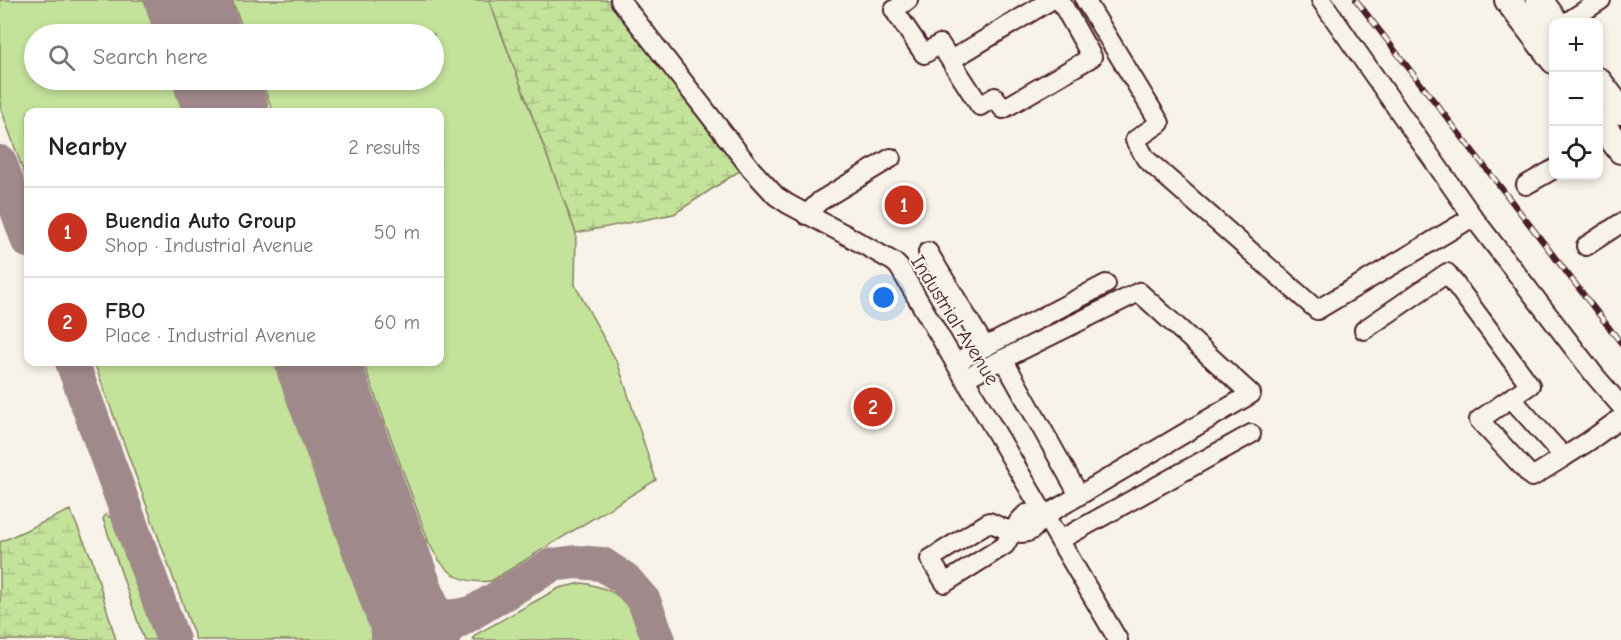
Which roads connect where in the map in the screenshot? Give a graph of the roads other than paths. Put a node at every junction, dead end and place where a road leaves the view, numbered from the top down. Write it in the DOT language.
graph roads {
  1 [pos="620,0"];
  2 [pos="908,0"];
  3 [pos="1051,0"];
  4 [pos="1060,0"];
  5 [pos="1085,0"];
  6 [pos="1321,0"];
  7 [pos="1508,0"];
  8 [pos="1539,0"];
  9 [pos="1601,0"];
  10 [pos="1552,18"];
  11 [pos="1573,18"];
  12 [pos="1549,53"];
  13 [pos="951,60"];
  14 [pos="1603,78"];
  15 [pos="1603,86"];
  16 [pos="1621,90"];
  17 [pos="1621,111"];
  18 [pos="891,158"];
  19 [pos="1549,171"];
  20 [pos="1526,185"];
  21 [pos="806,215"];
  22 [pos="1473,217"];
  23 [pos="1621,223"];
  24 [pos="1586,246"];
  25 [pos="928,252"];
  26 [pos="1106,284"];
  27 [pos="1364,330"];
  28 [pos="985,347"];
  29 [pos="1003,359"];
  30 [pos="960,370"];
  31 [pos="1511,398"];
  32 [pos="1621,406"];
  33 [pos="1621,418"];
  34 [pos="1251,434"];
  35 [pos="1564,458"];
  36 [pos="1079,495"];
  37 [pos="1044,513"];
  38 [pos="1014,532"];
  39 [pos="1060,540"];
  40 [pos="1118,640"];
  1 -- 21 [label="street, Industrial Avenue"];
  2 -- 13 [label="street"];
  3 -- 13 [label="street"];
  4 -- 13 [label="street"];
  5 -- 22 [label="street"];
  6 -- 22 [label="street"];
  7 -- 12 [label="highway"];
  8 -- 10 [label="highway"];
  9 -- 11 [label="street"];
  14 -- 16 [label="highway"];
  15 -- 17 [label="highway"];
  18 -- 21 [label="street"];
  19 -- 20 [label="street"];
  21 -- 30 [label="street, Industrial Avenue"];
  22 -- 32 [label="street"];
  23 -- 24 [label="street"];
  25 -- 28 [label="street"];
  26 -- 28 [label="street"];
  27 -- 31 [label="street"];
  28 -- 30 [label="street"];
  29 -- 30 [label="street"];
  29 -- 36 [label="street"];
  29 -- 36 [label="street"];
  30 -- 37 [label="street, Industrial Avenue"];
  31 -- 35 [label="street"];
  31 -- 35 [label="street"];
  33 -- 35 [label="street"];
  34 -- 39 [label="street"];
  36 -- 37 [label="street"];
  37 -- 38 [label="street"];
  37 -- 39 [label="street, Industrial Avenue"];
  39 -- 40 [label="street, Industrial Avenue"];
}
